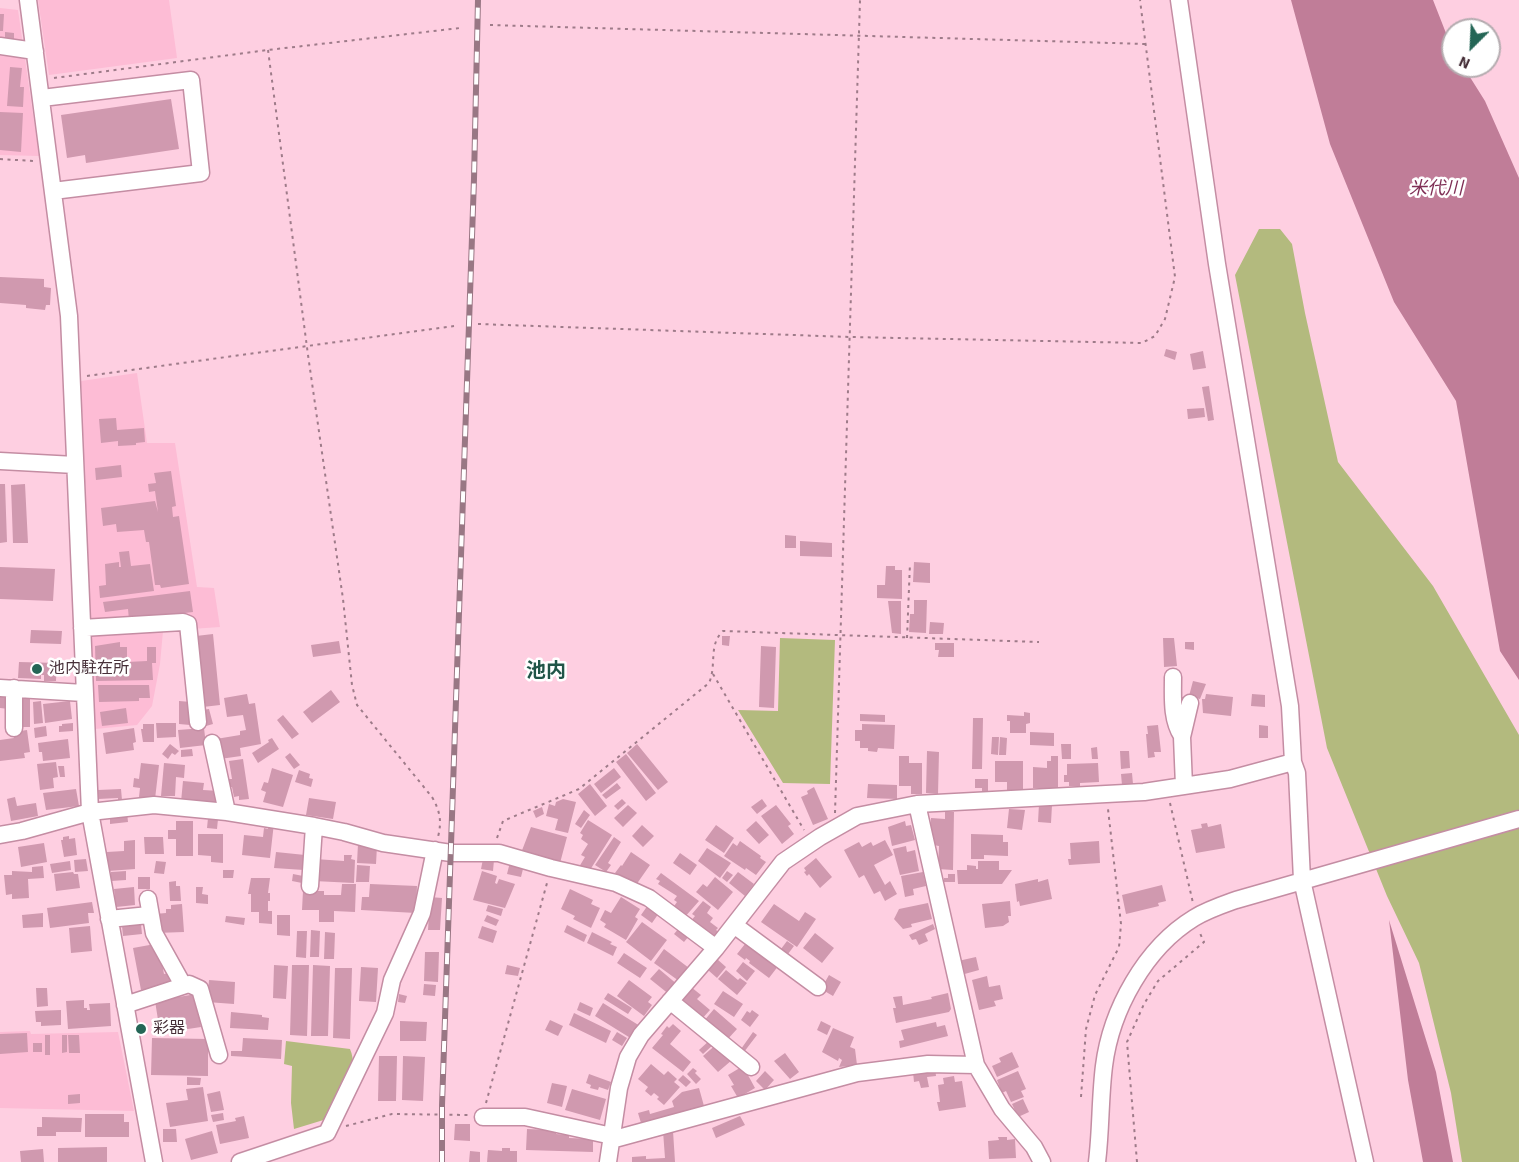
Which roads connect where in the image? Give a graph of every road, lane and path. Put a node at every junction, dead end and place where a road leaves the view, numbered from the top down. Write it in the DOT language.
graph roads {
  1 [pos="28,0"];
  2 [pos="860,0"];
  3 [pos="1140,0"];
  4 [pos="1179,0"];
  5 [pos="490,25"];
  6 [pos="460,28"];
  7 [pos="859,36"];
  8 [pos="1146,44"];
  9 [pos="0,46"];
  10 [pos="268,50"];
  11 [pos="35,51"];
  12 [pos="39,80"];
  13 [pos="42,98"];
  14 [pos="0,159"];
  15 [pos="49,161"];
  16 [pos="53,191"];
  17 [pos="478,324"];
  18 [pos="454,326"];
  19 [pos="850,337"];
  20 [pos="306,346"];
  21 [pos="73,379"];
  22 [pos="0,461"];
  23 [pos="75,465"];
  24 [pos="910,563"];
  25 [pos="82,628"];
  26 [pos="840,636"];
  27 [pos="907,638"];
  28 [pos="1039,642"];
  29 [pos="713,674"];
  30 [pos="1173,677"];
  31 [pos="7,688"];
  32 [pos="84,693"];
  33 [pos="1190,703"];
  34 [pos="198,722"];
  35 [pos="14,728"];
  36 [pos="1182,737"];
  37 [pos="212,743"];
  38 [pos="1293,762"];
  39 [pos="1184,786"];
  40 [pos="1166,788"];
  41 [pos="1106,794"];
  42 [pos="917,804"];
  43 [pos="90,812"];
  44 [pos="227,812"];
  45 [pos="1519,819"];
  46 [pos="314,826"];
  47 [pos="834,829"];
  48 [pos="0,835"];
  49 [pos="811,842"];
  50 [pos="435,850"];
  51 [pos="499,853"];
  52 [pos="551,868"];
  53 [pos="1302,880"];
  54 [pos="310,886"];
  55 [pos="1193,906"];
  56 [pos="109,919"];
  57 [pos="734,925"];
  58 [pos="1199,929"];
  59 [pos="716,948"];
  60 [pos="183,986"];
  61 [pos="818,987"];
  62 [pos="670,1001"];
  63 [pos="125,1005"];
  64 [pos="219,1055"];
  65 [pos="976,1065"];
  66 [pos="751,1068"];
  67 [pos="1081,1096"];
  68 [pos="483,1117"];
  69 [pos="327,1133"];
  70 [pos="612,1138"];
  71 [pos="154,1162"];
  72 [pos="240,1162"];
  73 [pos="608,1162"];
  74 [pos="1042,1162"];
  75 [pos="1097,1162"];
  76 [pos="1137,1162"];
  77 [pos="1365,1162"];
  1 -- 11 [label="street"];
  2 -- 7 [label="path"];
  3 -- 8 [label="path"];
  4 -- 38 [label="street"];
  5 -- 7 [label="path"];
  6 -- 10 [label="path"];
  7 -- 8 [label="path"];
  7 -- 19 [label="path"];
  8 -- 19 [label="path"];
  9 -- 11 [label="street"];
  10 -- 12 [label="path"];
  10 -- 20 [label="path"];
  11 -- 12 [label="street"];
  12 -- 13 [label="street"];
  13 -- 15 [label="street"];
  13 -- 16 [label="street"];
  14 -- 15 [label="path"];
  15 -- 16 [label="street"];
  16 -- 21 [label="street"];
  17 -- 19 [label="path"];
  18 -- 20 [label="path"];
  19 -- 26 [label="path"];
  20 -- 21 [label="path"];
  20 -- 50 [label="path"];
  21 -- 23 [label="street"];
  22 -- 23 [label="street"];
  23 -- 25 [label="street"];
  24 -- 27 [label="path"];
  25 -- 32 [label="street"];
  25 -- 34 [label="street"];
  26 -- 27 [label="path"];
  26 -- 29 [label="path"];
  26 -- 47 [label="path"];
  27 -- 28 [label="path"];
  29 -- 49 [label="path"];
  29 -- 51 [label="path"];
  30 -- 36 [label="street"];
  31 -- 32 [label="street"];
  31 -- 35 [label="street"];
  32 -- 43 [label="street"];
  33 -- 36 [label="street"];
  36 -- 39 [label="street"];
  37 -- 44 [label="street"];
  38 -- 39 [label="street"];
  38 -- 53 [label="street"];
  39 -- 40 [label="street"];
  40 -- 41 [label="street"];
  40 -- 55 [label="path"];
  41 -- 42 [label="street"];
  41 -- 67 [label="path"];
  42 -- 47 [label="street"];
  42 -- 65 [label="street"];
  43 -- 44 [label="street"];
  43 -- 48 [label="street"];
  43 -- 56 [label="street"];
  44 -- 46 [label="street"];
  45 -- 53 [label="street"];
  46 -- 50 [label="street"];
  46 -- 54 [label="street"];
  47 -- 49 [label="street"];
  49 -- 57 [label="street"];
  50 -- 51 [label="street"];
  50 -- 69 [label="street"];
  51 -- 52 [label="street"];
  52 -- 59 [label="street"];
  52 -- 68 [label="path"];
  53 -- 75 [label="street"];
  53 -- 77 [label="street"];
  56 -- 60 [label="street"];
  56 -- 63 [label="street"];
  57 -- 59 [label="street"];
  57 -- 61 [label="street"];
  58 -- 76 [label="path"];
  59 -- 62 [label="street"];
  60 -- 63 [label="street"];
  60 -- 64 [label="street"];
  62 -- 66 [label="street"];
  62 -- 70 [label="street"];
  63 -- 71 [label="street"];
  65 -- 70 [label="street"];
  65 -- 74 [label="street"];
  68 -- 69 [label="path"];
  68 -- 70 [label="street"];
  69 -- 72 [label="street"];
  70 -- 73 [label="street"];
}
